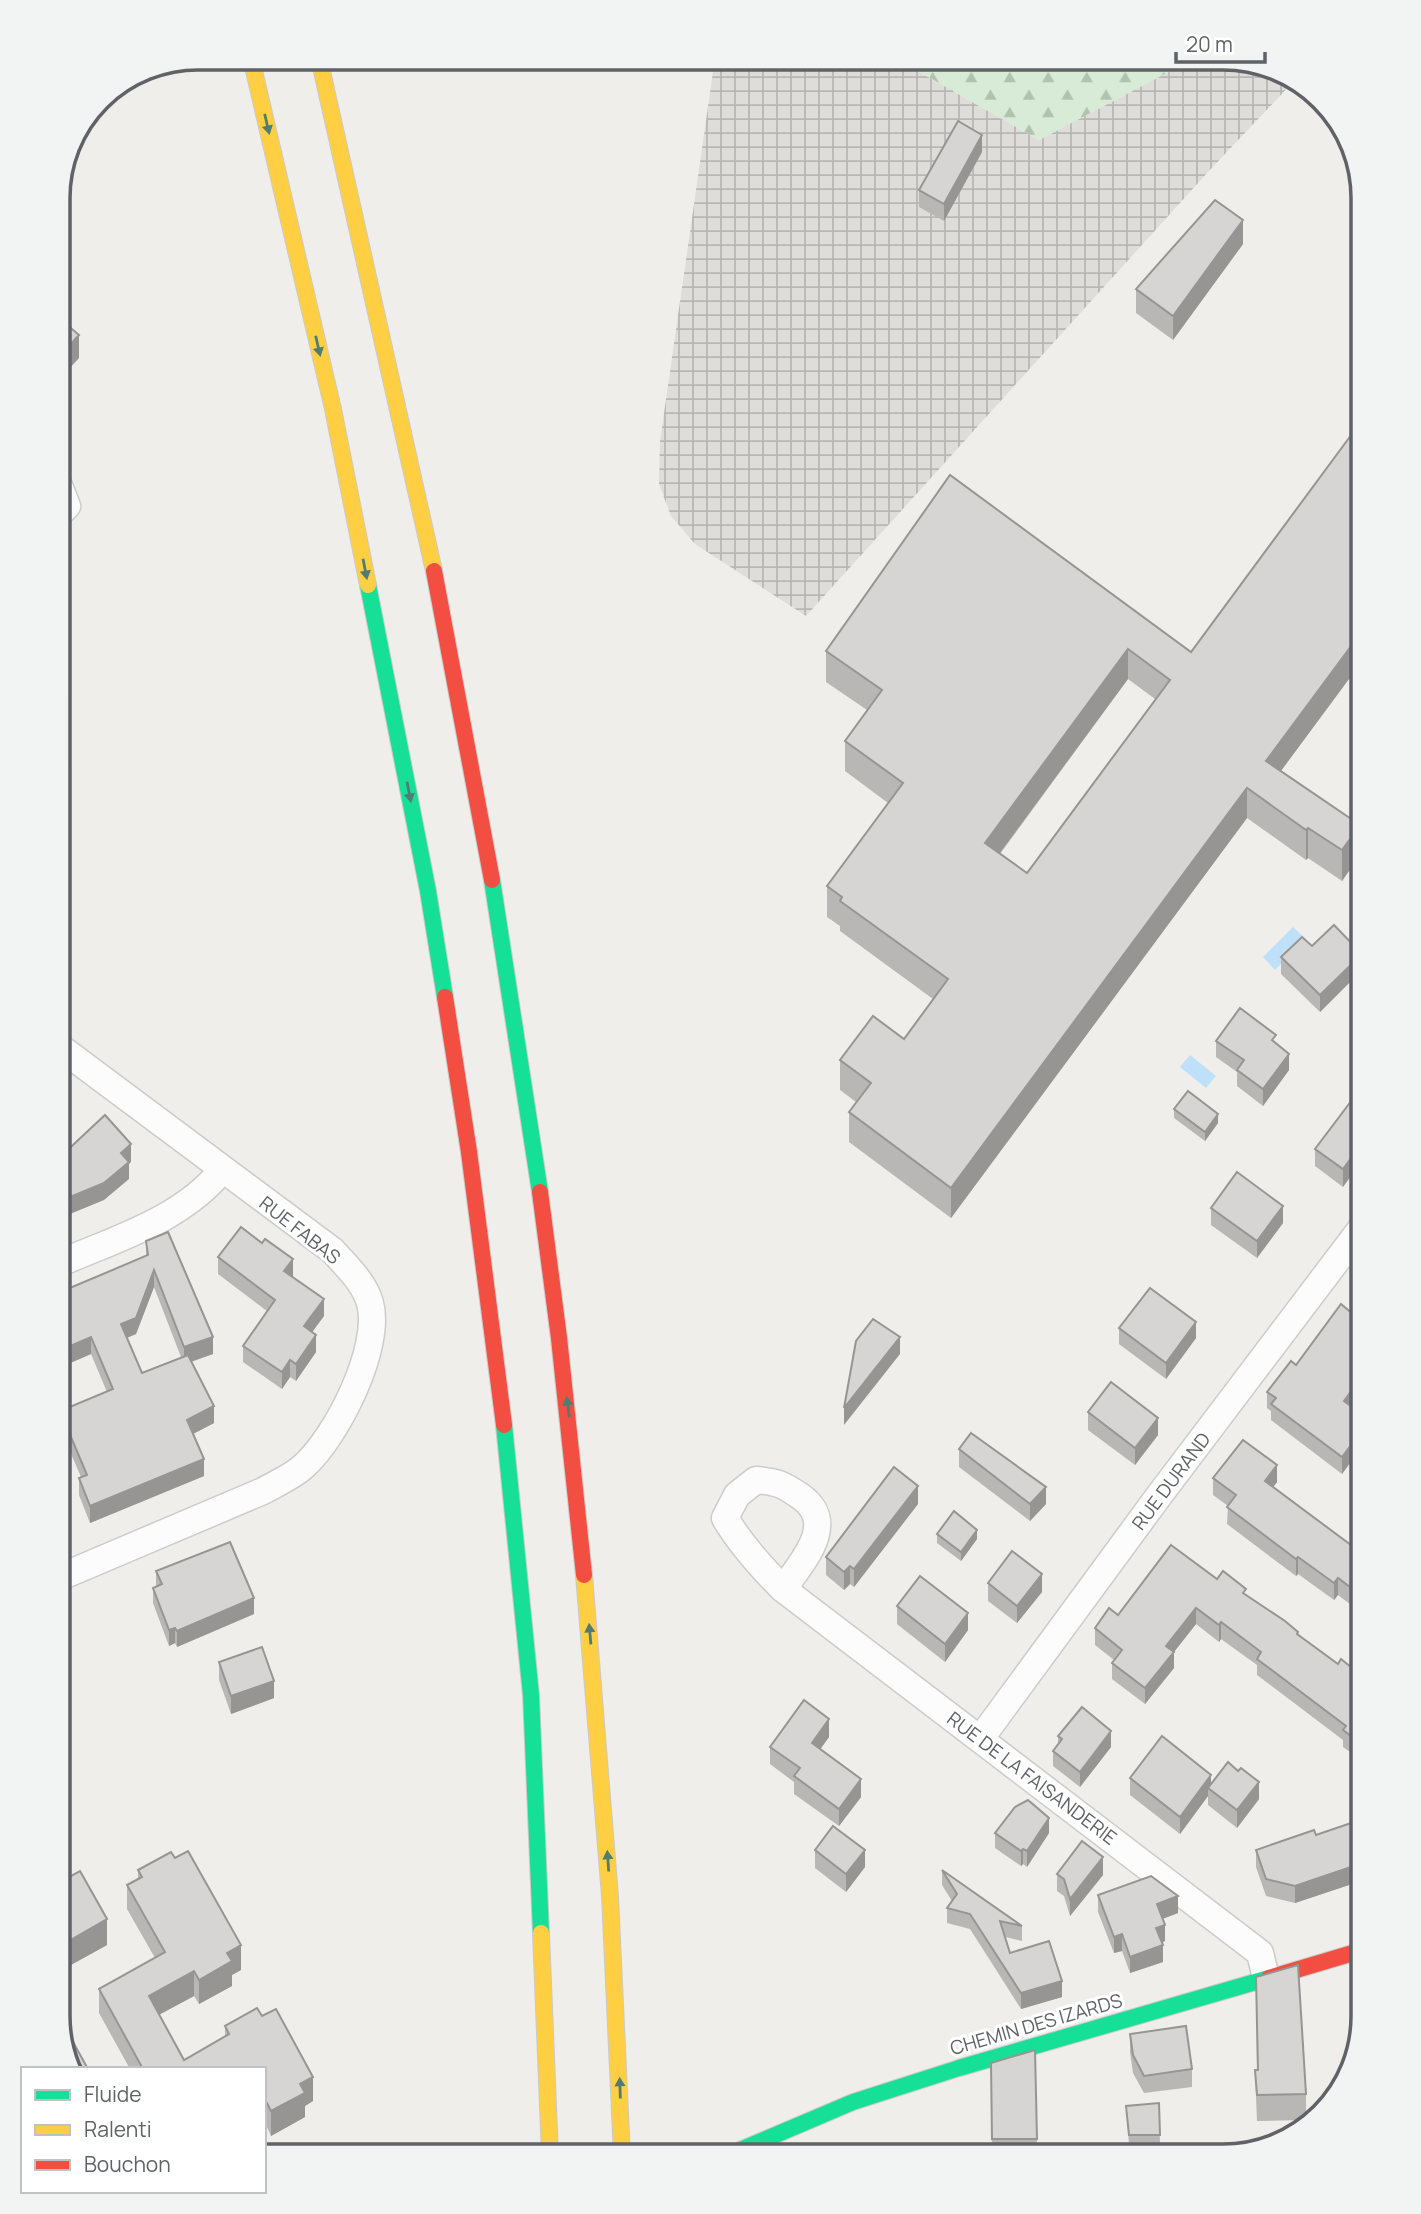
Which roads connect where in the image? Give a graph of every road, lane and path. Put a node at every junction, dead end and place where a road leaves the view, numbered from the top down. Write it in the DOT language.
graph roads {
  1 [pos="254,70"];
  2 [pos="321,70"];
  3 [pos="70,1055"];
  4 [pos="222,1170"];
  5 [pos="1351,1242"];
  6 [pos="70,1259"];
  7 [pos="70,1573"];
  8 [pos="783,1589"];
  9 [pos="981,1738"];
  10 [pos="1351,1953"];
  11 [pos="1266,1978"];
  12 [pos="550,2144"];
  13 [pos="622,2144"];
  14 [pos="754,2144"];
  1 -- 12 [label="main road, one-way"];
  13 -- 2 [label="main road, one-way"];
  3 -- 4 [label="street, RUE FABAS"];
  4 -- 6 [label="street"];
  4 -- 7 [label="street, RUE FABAS"];
  5 -- 9 [label="street, RUE DURAND"];
  8 -- 9 [label="street, RUE DE LA FAISANDERIE"];
  9 -- 11 [label="street, RUE DE LA FAISANDERIE"];
  10 -- 11 [label="main road, CHEMIN DES IZARDS"];
  11 -- 14 [label="main road, CHEMIN DES IZARDS"];
}
